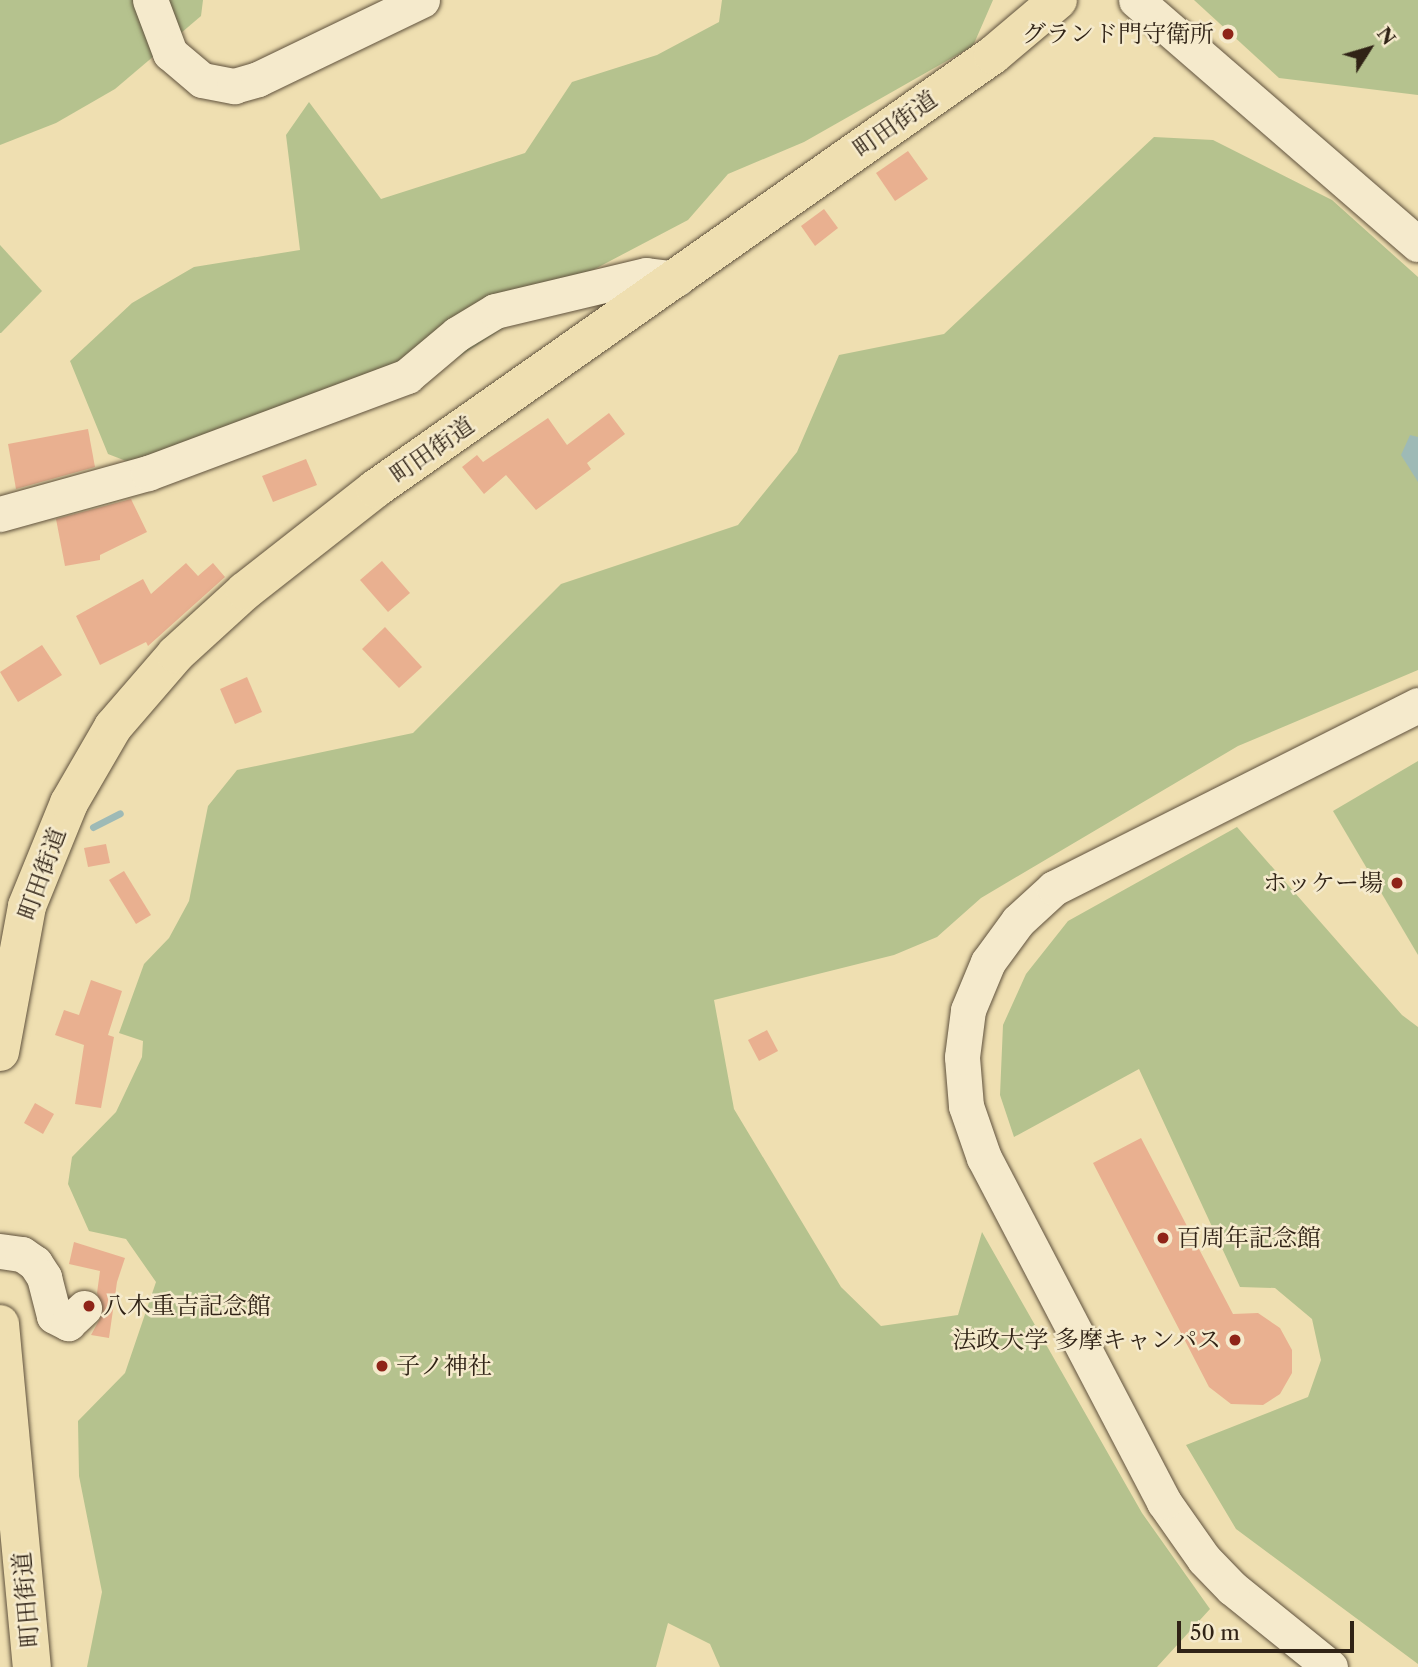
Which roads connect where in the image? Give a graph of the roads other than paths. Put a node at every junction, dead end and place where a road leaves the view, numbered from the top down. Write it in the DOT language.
graph roads {
  1 [pos="150,0"];
  2 [pos="422,0"];
  3 [pos="1058,0"];
  4 [pos="1136,0"];
  5 [pos="1418,244"];
  6 [pos="677,279"];
  7 [pos="0,514"];
  8 [pos="1418,705"];
  9 [pos="9,939"];
  10 [pos="0,1052"];
  11 [pos="0,1251"];
  12 [pos="84,1308"];
  13 [pos="0,1324"];
  14 [pos="32,1667"];
  15 [pos="1330,1667"];
  1 -- 2 [label="street"];
  3 -- 6 [label="main road, 町田街道"];
  4 -- 5 [label="street"];
  6 -- 7 [label="street"];
  6 -- 9 [label="main road, 町田街道"];
  8 -- 15 [label="street"];
  9 -- 10 [label="main road, 町田街道"];
  11 -- 12 [label="street"];
  13 -- 14 [label="main road, 町田街道"];
}
